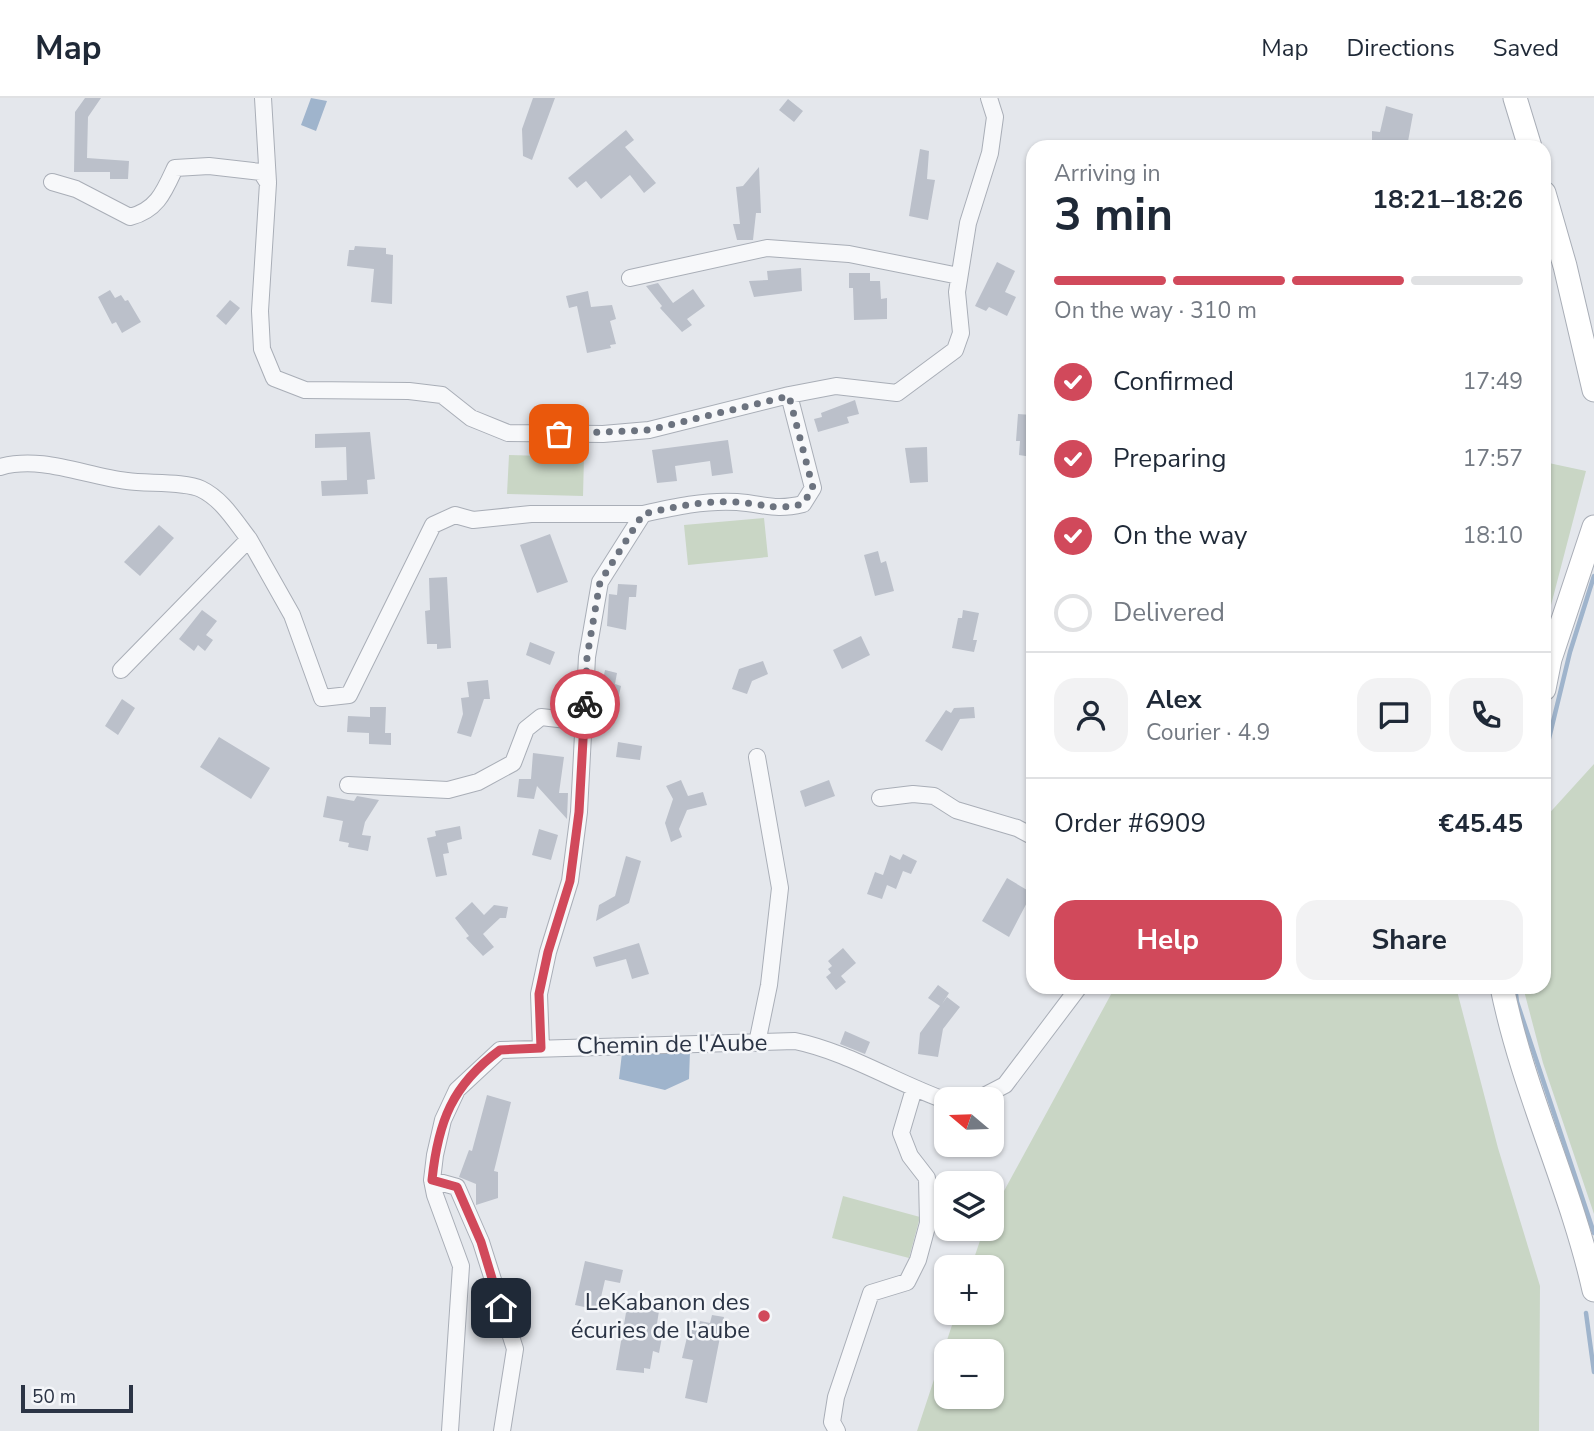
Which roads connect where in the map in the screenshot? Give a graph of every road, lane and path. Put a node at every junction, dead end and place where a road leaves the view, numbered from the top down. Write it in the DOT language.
graph roads {
  1 [pos="263,98"];
  2 [pos="989,98"];
  3 [pos="1516,98"];
  4 [pos="1528,140"];
  5 [pos="52,182"];
  6 [pos="268,182"];
  7 [pos="1551,217"];
  8 [pos="959,276"];
  9 [pos="630,278"];
  10 [pos="1594,390"];
  11 [pos="789,396"];
  12 [pos="0,467"];
  13 [pos="643,514"];
  14 [pos="1594,527"];
  15 [pos="249,539"];
  16 [pos="1551,656"];
  17 [pos="121,670"];
  18 [pos="584,722"];
  19 [pos="757,757"];
  20 [pos="348,785"];
  21 [pos="880,798"];
  22 [pos="1026,833"];
  23 [pos="1074,994"];
  24 [pos="1504,994"];
  25 [pos="757,1043"];
  26 [pos="541,1048"];
  27 [pos="1000,1087"];
  28 [pos="914,1089"];
  29 [pos="934,1096"];
  30 [pos="432,1180"];
  31 [pos="1594,1290"];
  32 [pos="450,1431"];
  33 [pos="502,1431"];
  34 [pos="837,1431"];
  1 -- 6 [label="street"];
  2 -- 8 [label="street"];
  3 -- 4 [label="main road"];
  5 -- 6 [label="street"];
  6 -- 11 [label="street"];
  7 -- 10 [label="main road"];
  8 -- 9 [label="street"];
  8 -- 11 [label="street"];
  11 -- 13 [label="street"];
  12 -- 15 [label="street"];
  13 -- 15 [label="street"];
  13 -- 18 [label="street"];
  14 -- 16 [label="main road"];
  15 -- 17 [label="street"];
  18 -- 20 [label="street"];
  18 -- 26 [label="street"];
  19 -- 25 [label="street"];
  21 -- 22 [label="street"];
  23 -- 27 [label="street"];
  24 -- 31 [label="main road"];
  25 -- 26 [label="street, Chemin de l'Aube"];
  25 -- 28 [label="street, Chemin de l'Aube"];
  26 -- 30 [label="street, Chemin de l'Aube"];
  28 -- 29 [label="street, Chemin de l'Aube"];
  28 -- 34 [label="street"];
  30 -- 32 [label="street, Chemin de l'Aube"];
  30 -- 33 [label="street"];
}
